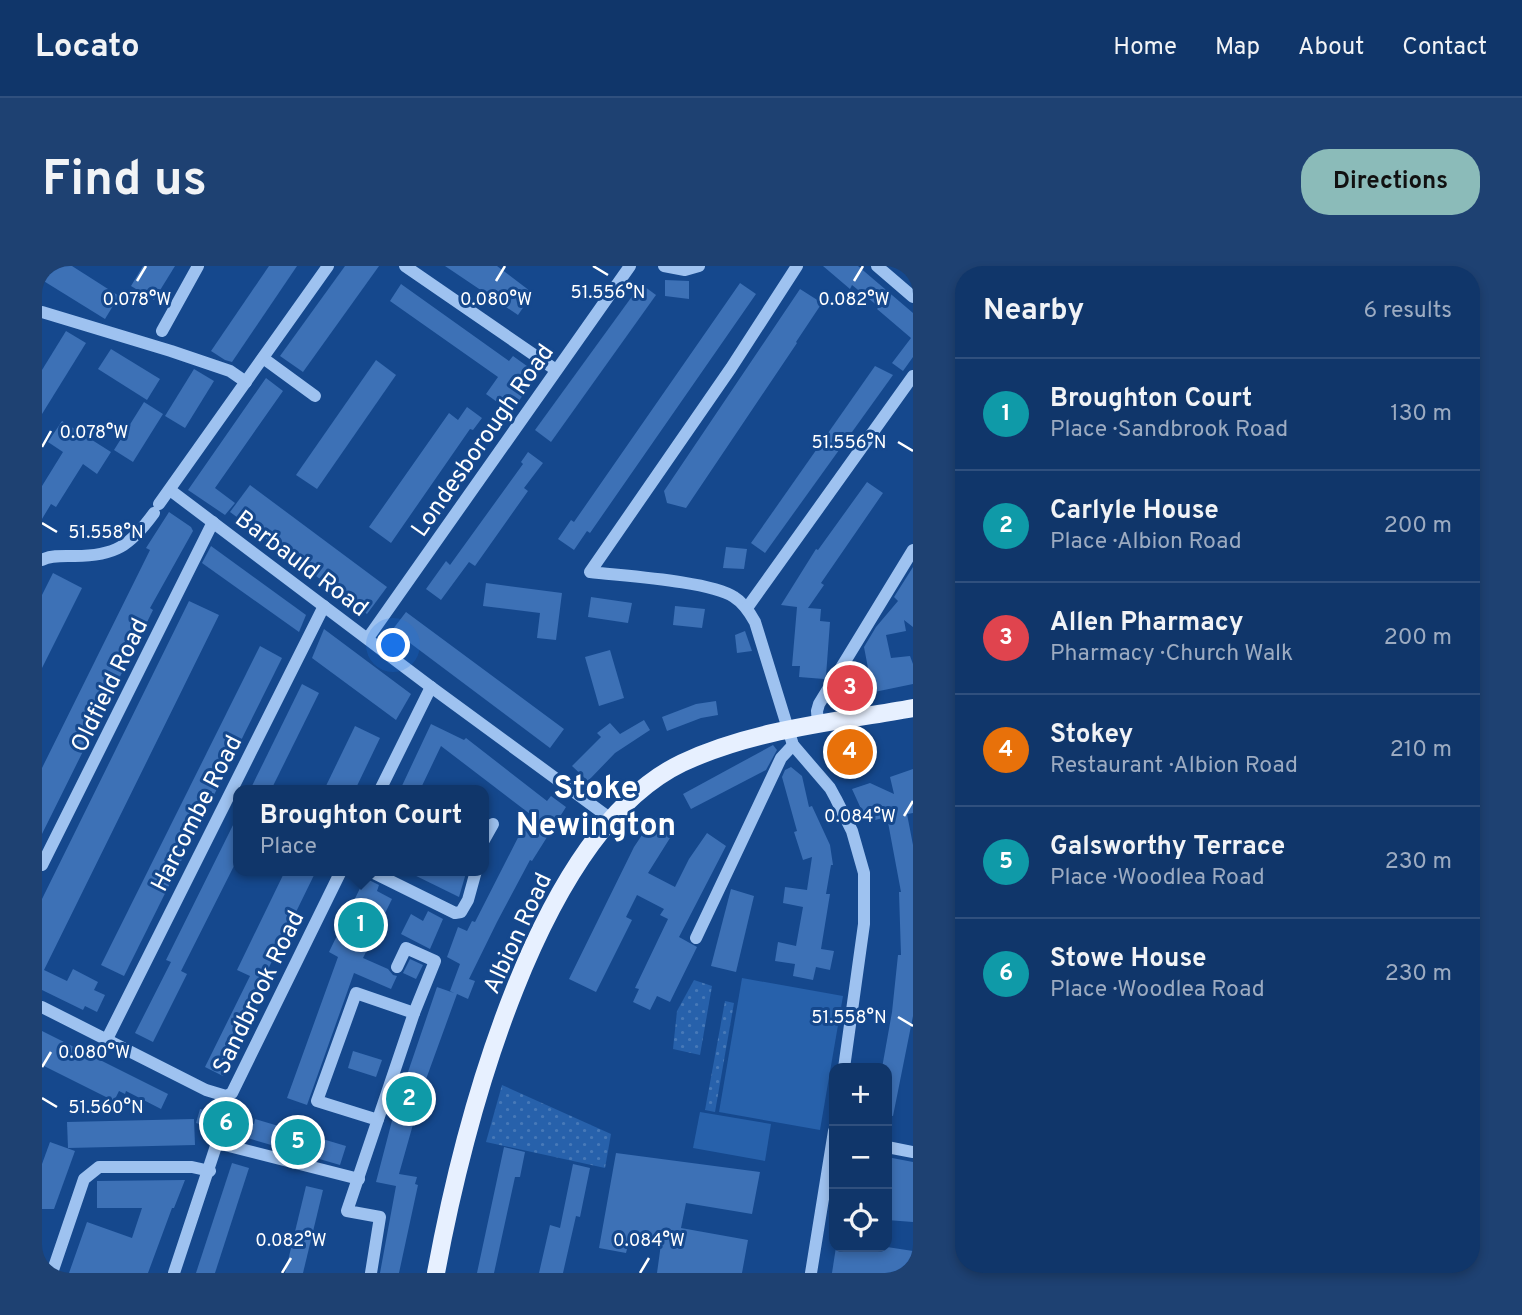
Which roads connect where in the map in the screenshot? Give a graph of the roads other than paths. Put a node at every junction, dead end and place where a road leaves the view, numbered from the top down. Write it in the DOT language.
graph roads {
  1 [pos="198,266"];
  2 [pos="328,266"];
  3 [pos="405,266"];
  4 [pos="631,266"];
  5 [pos="664,266"];
  6 [pos="699,266"];
  7 [pos="797,266"];
  8 [pos="877,266"];
  9 [pos="913,296"];
  10 [pos="42,312"];
  11 [pos="162,331"];
  12 [pos="263,358"];
  13 [pos="556,370"];
  14 [pos="913,376"];
  15 [pos="246,382"];
  16 [pos="315,396"];
  17 [pos="170,489"];
  18 [pos="212,523"];
  19 [pos="913,550"];
  20 [pos="42,560"];
  21 [pos="324,606"];
  22 [pos="747,608"];
  23 [pos="368,639"];
  24 [pos="431,687"];
  25 [pos="913,708"];
  26 [pos="818,725"];
  27 [pos="791,738"];
  28 [pos="234,785"];
  29 [pos="382,785"];
  30 [pos="233,788"];
  31 [pos="611,819"];
  32 [pos="493,824"];
  33 [pos="489,831"];
  34 [pos="42,865"];
  35 [pos="339,876"];
  36 [pos="380,876"];
  37 [pos="474,876"];
  38 [pos="696,938"];
  39 [pos="397,967"];
  40 [pos="42,1007"];
  41 [pos="414,1013"];
  42 [pos="107,1039"];
  43 [pos="845,1063"];
  44 [pos="378,1120"];
  45 [pos="892,1148"];
  46 [pos="913,1152"];
  47 [pos="829,1166"];
  48 [pos="210,1171"];
  49 [pos="359,1179"];
  50 [pos="52,1273"];
  51 [pos="174,1273"];
  52 [pos="371,1273"];
  53 [pos="436,1273"];
  54 [pos="811,1273"];
  1 -- 11 [label="street"];
  2 -- 12 [label="street"];
  3 -- 13 [label="street"];
  4 -- 13 [label="street, Londesborough Road"];
  5 -- 6 [label="street"];
  7 -- 22 [label="street"];
  8 -- 9 [label="street"];
  10 -- 15 [label="street"];
  12 -- 15 [label="street"];
  12 -- 16 [label="street"];
  13 -- 23 [label="street, Londesborough Road"];
  14 -- 22 [label="street"];
  15 -- 17 [label="street"];
  17 -- 18 [label="street, Barbauld Road"];
  17 -- 20 [label="street"];
  18 -- 21 [label="street, Barbauld Road"];
  18 -- 34 [label="street, Oldfield Road"];
  19 -- 26 [label="street"];
  21 -- 23 [label="street, Barbauld Road"];
  21 -- 28 [label="street, Harcombe Road"];
  22 -- 27 [label="street"];
  23 -- 24 [label="street, Barbauld Road"];
  24 -- 29 [label="street"];
  24 -- 31 [label="street, Barbauld Road"];
  25 -- 26 [label="main road, Albion Road"];
  26 -- 27 [label="main road, Albion Road"];
  27 -- 31 [label="main road, Albion Road"];
  27 -- 38 [label="street"];
  27 -- 43 [label="street"];
  30 -- 42 [label="street, Harcombe Road"];
  31 -- 53 [label="main road, Albion Road"];
  32 -- 33 [label="street"];
  35 -- 42 [label="street, Sandbrook Road"];
  36 -- 37 [label="street"];
  39 -- 41 [label="street"];
  40 -- 42 [label="street, Sandbrook Road"];
  41 -- 44 [label="street"];
  41 -- 44 [label="street"];
  44 -- 49 [label="street"];
  45 -- 46 [label="street"];
  47 -- 54 [label="street"];
  48 -- 49 [label="street"];
  48 -- 50 [label="street"];
  48 -- 51 [label="street"];
  49 -- 52 [label="street"];
}
